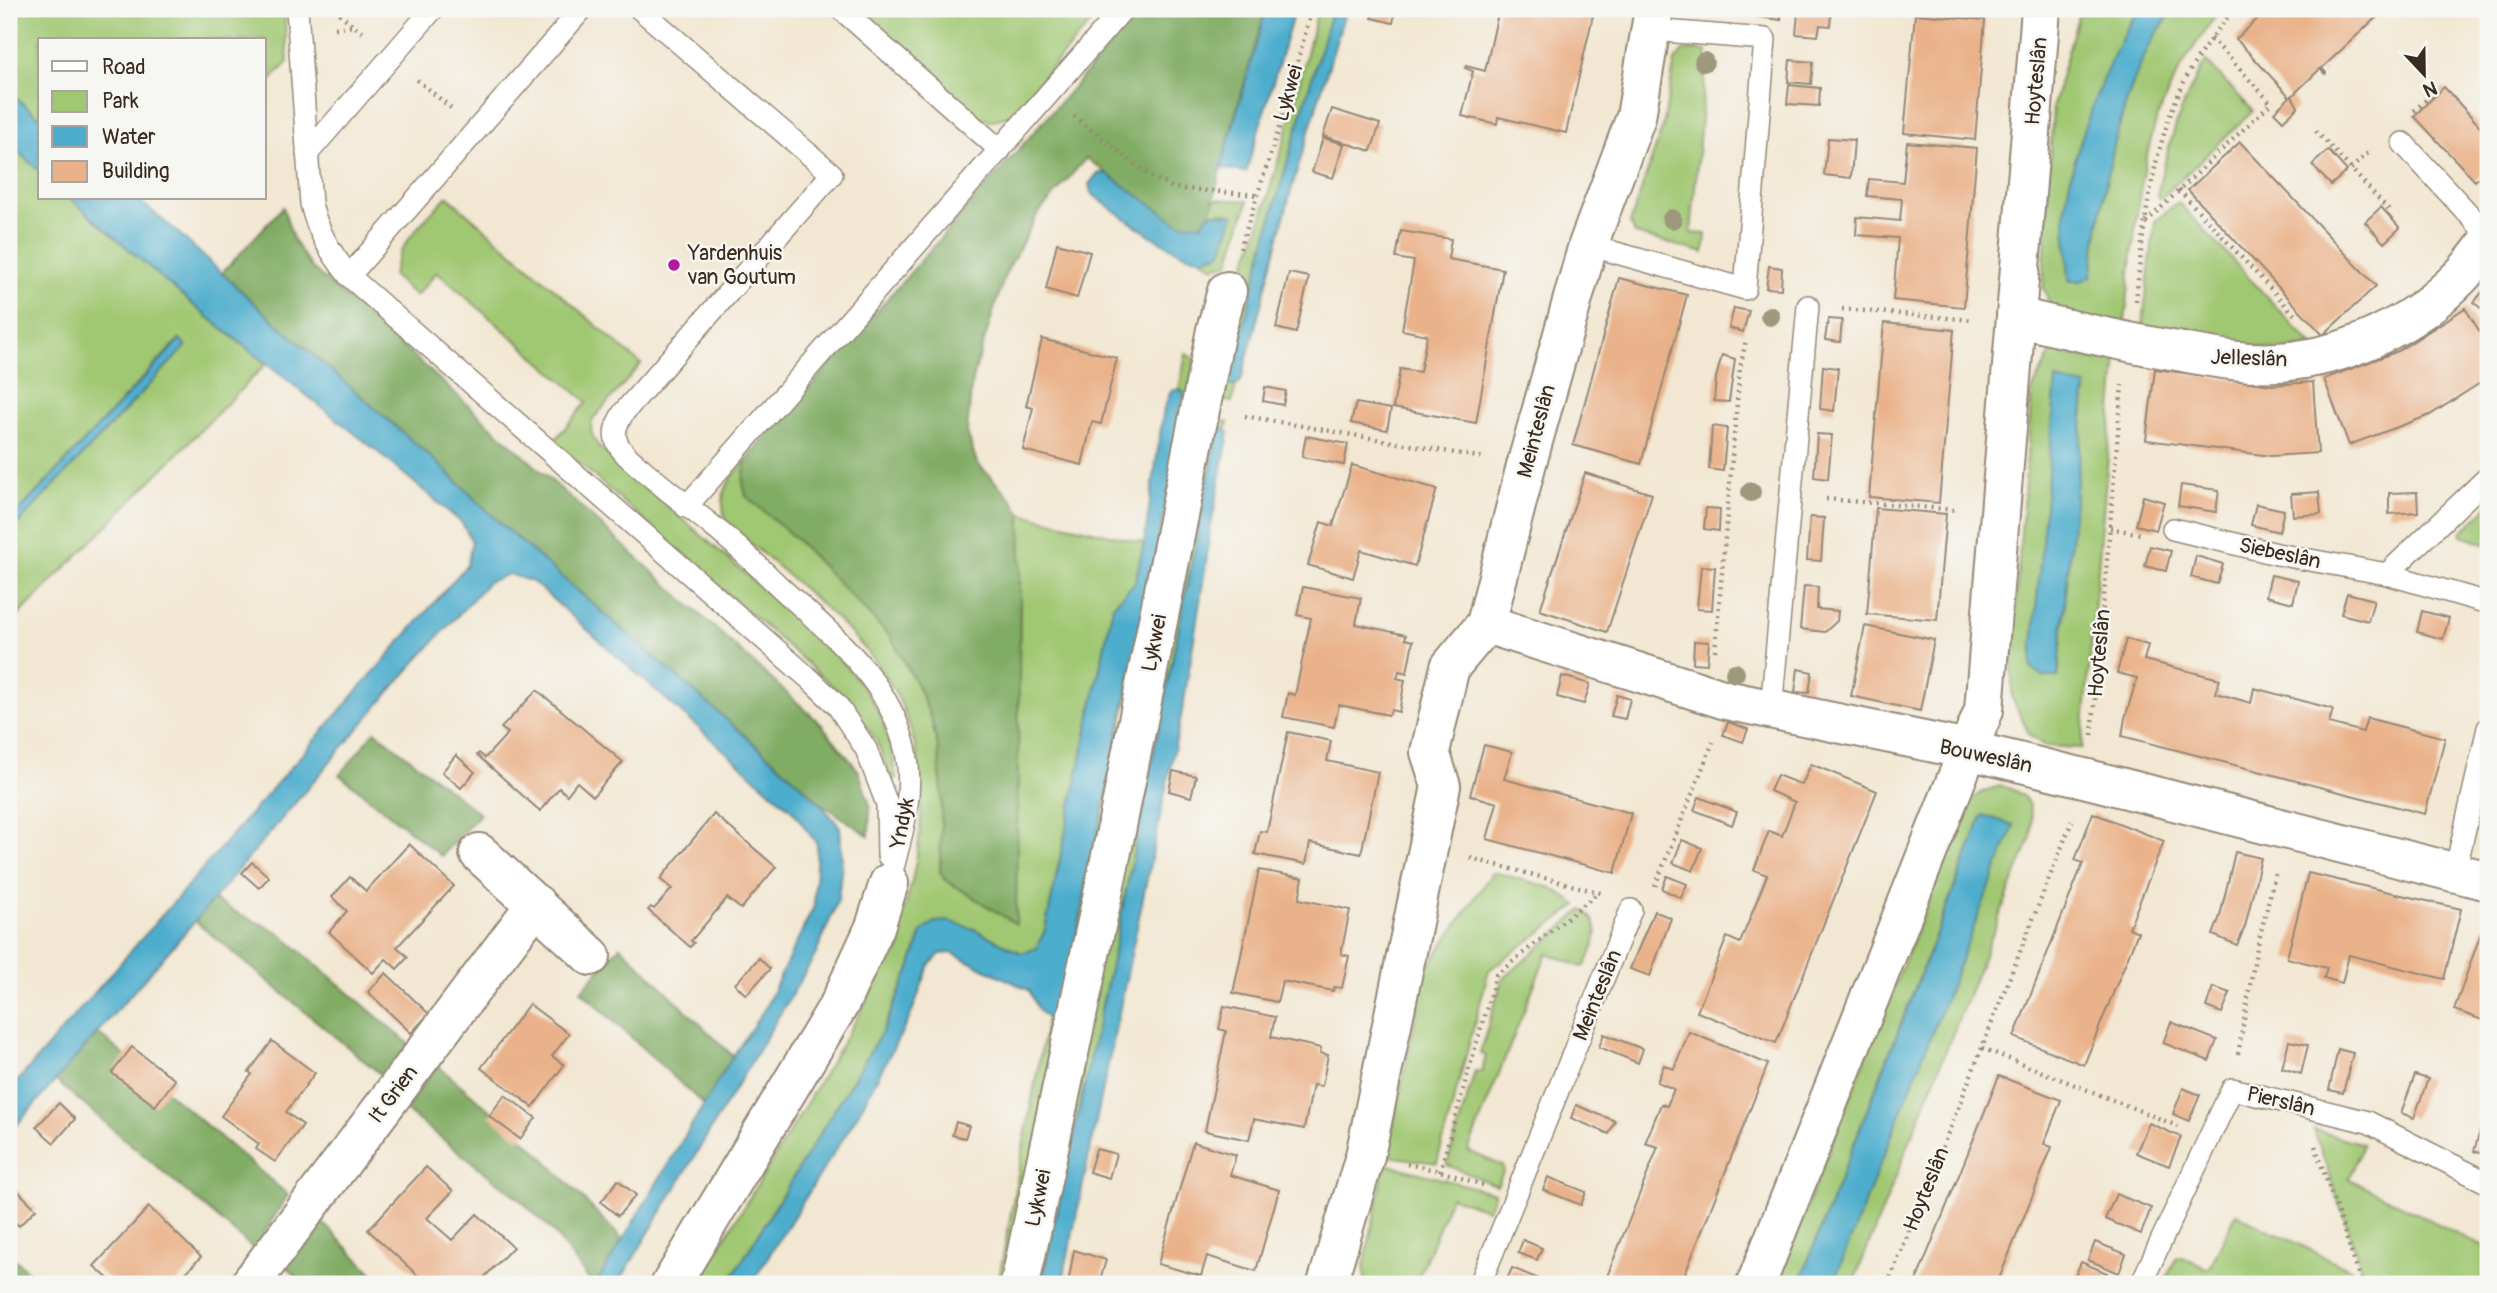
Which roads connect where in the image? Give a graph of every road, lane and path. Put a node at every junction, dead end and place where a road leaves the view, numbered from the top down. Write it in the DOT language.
graph roads {
  1 [pos="298,9"];
  2 [pos="433,9"];
  3 [pos="582,9"];
  4 [pos="640,9"];
  5 [pos="841,9"];
  6 [pos="1123,9"];
  7 [pos="1312,9"];
  8 [pos="2041,9"];
  9 [pos="2235,9"];
  10 [pos="1653,19"];
  11 [pos="2211,38"];
  12 [pos="1048,95"];
  13 [pos="2316,131"];
  14 [pos="2403,143"];
  15 [pos="1000,150"];
  16 [pos="307,154"];
  17 [pos="2179,190"];
  18 [pos="1259,195"];
  19 [pos="2390,211"];
  20 [pos="2146,222"];
  21 [pos="2488,234"];
  22 [pos="2488,243"];
  23 [pos="1588,245"];
  24 [pos="349,276"];
  25 [pos="1227,291"];
  26 [pos="1808,306"];
  27 [pos="2016,317"];
  28 [pos="1746,340"];
  29 [pos="2131,344"];
  30 [pos="2331,353"];
  31 [pos="1201,408"];
  32 [pos="1526,466"];
  33 [pos="2488,477"];
  34 [pos="1790,496"];
  35 [pos="686,507"];
  36 [pos="1961,510"];
  37 [pos="2173,529"];
  38 [pos="2387,574"];
  39 [pos="2488,603"];
  40 [pos="1486,624"];
  41 [pos="1717,697"];
  42 [pos="1771,710"];
  43 [pos="2488,729"];
  44 [pos="1968,750"];
  45 [pos="2088,779"];
  46 [pos="2286,829"];
  47 [pos="1428,846"];
  48 [pos="480,853"];
  49 [pos="2472,876"];
  50 [pos="889,883"];
  51 [pos="1598,893"];
  52 [pos="536,904"];
  53 [pos="1632,906"];
  54 [pos="591,956"];
  55 [pos="1982,1048"];
  56 [pos="2232,1089"];
  57 [pos="2314,1108"];
  58 [pos="2208,1138"];
  59 [pos="1365,1156"];
  60 [pos="1440,1171"];
  61 [pos="2488,1183"];
  62 [pos="1516,1196"];
  63 [pos="250,1284"];
  64 [pos="671,1284"];
  65 [pos="1020,1284"];
  66 [pos="1327,1284"];
  67 [pos="1480,1284"];
  68 [pos="1756,1284"];
  69 [pos="1888,1284"];
  70 [pos="2141,1284"];
  71 [pos="2362,1284"];
  1 -- 16 [label="lane"];
  2 -- 16 [label="lane"];
  3 -- 24 [label="lane"];
  4 -- 35 [label="lane, Yndyk"];
  5 -- 15 [label="lane"];
  6 -- 12 [label="lane"];
  7 -- 18 [label="path, Lykwei"];
  8 -- 27 [label="street, Hoyteslân"];
  9 -- 11 [label="path, Hoyteslân"];
  10 -- 23 [label="street, Meinteslân"];
  10 -- 23 [label="lane"];
  11 -- 17 [label="path"];
  11 -- 20 [label="path, Hoyteslân"];
  12 -- 15 [label="lane"];
  12 -- 18 [label="path"];
  13 -- 19 [label="path"];
  14 -- 21 [label="lane"];
  15 -- 35 [label="lane"];
  16 -- 24 [label="lane"];
  17 -- 20 [label="path"];
  17 -- 30 [label="path"];
  18 -- 25 [label="path, Lykwei"];
  20 -- 29 [label="path, Hoyteslân"];
  22 -- 30 [label="street, Jelleslân"];
  23 -- 32 [label="street, Meinteslân"];
  24 -- 50 [label="lane"];
  25 -- 31 [label="street, Lykwei"];
  26 -- 27 [label="path"];
  26 -- 34 [label="lane"];
  27 -- 29 [label="street, Jelleslân"];
  27 -- 44 [label="street, Hoyteslân"];
  28 -- 41 [label="path"];
  29 -- 30 [label="street, Jelleslân"];
  29 -- 45 [label="path, Hoyteslân"];
  31 -- 32 [label="path"];
  31 -- 65 [label="street, Lykwei"];
  32 -- 40 [label="street, Meinteslân"];
  33 -- 38 [label="lane"];
  34 -- 36 [label="path"];
  34 -- 42 [label="lane"];
  35 -- 50 [label="lane, Yndyk"];
  37 -- 38 [label="lane, Siebeslân"];
  38 -- 39 [label="lane, Siebeslân"];
  40 -- 41 [label="street, Bouweslân"];
  40 -- 47 [label="street, Meinteslân"];
  41 -- 42 [label="street, Bouweslân"];
  41 -- 53 [label="path"];
  42 -- 44 [label="street, Bouweslân"];
  43 -- 49 [label="lane"];
  44 -- 45 [label="street, Bouweslân"];
  44 -- 68 [label="street, Hoyteslân"];
  45 -- 46 [label="street, Bouweslân"];
  45 -- 55 [label="path, Hoyteslân"];
  46 -- 49 [label="street, Bouweslân"];
  46 -- 56 [label="path"];
  47 -- 51 [label="path"];
  47 -- 59 [label="street, Meinteslân"];
  48 -- 52 [label="street"];
  50 -- 64 [label="street, Yndyk"];
  51 -- 53 [label="path"];
  51 -- 60 [label="path"];
  52 -- 54 [label="street"];
  52 -- 63 [label="street, It Grien"];
  53 -- 62 [label="lane, Meinteslân"];
  55 -- 58 [label="path"];
  55 -- 69 [label="path, Hoyteslân"];
  56 -- 57 [label="lane, Pierslân"];
  56 -- 58 [label="lane, Pierslân"];
  57 -- 61 [label="lane, Pierslân"];
  57 -- 71 [label="path"];
  58 -- 70 [label="lane, Pierslân"];
  59 -- 60 [label="path"];
  59 -- 66 [label="street, Meinteslân"];
  60 -- 62 [label="path"];
  62 -- 67 [label="lane, Meinteslân"];
}
